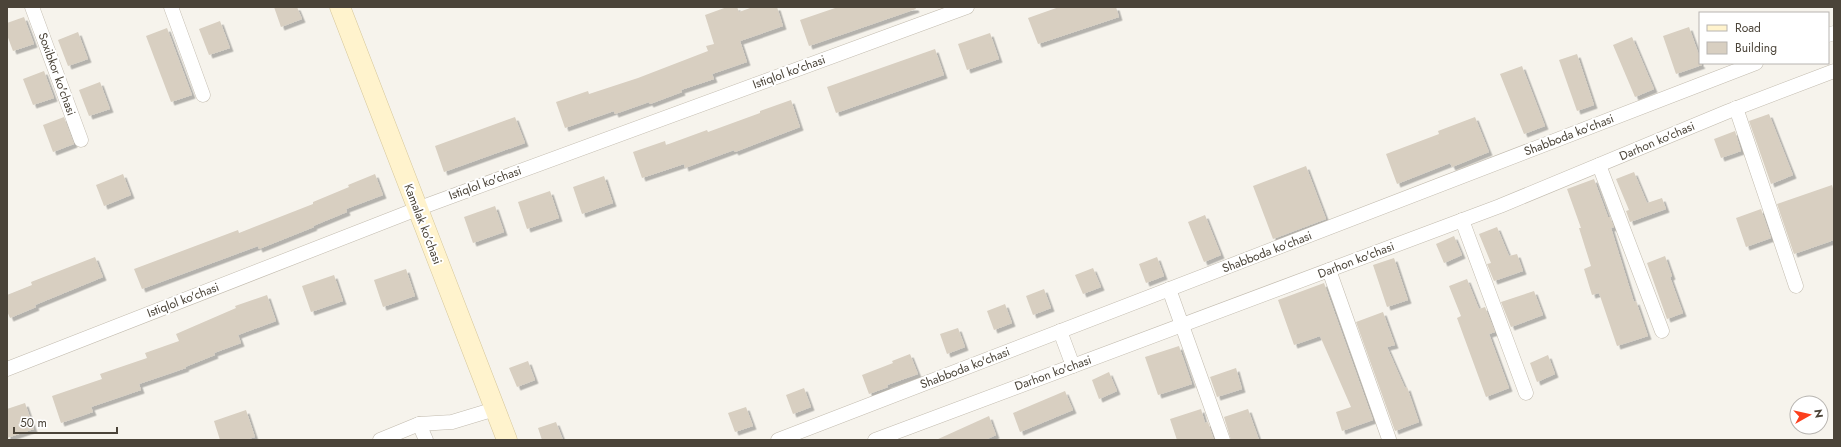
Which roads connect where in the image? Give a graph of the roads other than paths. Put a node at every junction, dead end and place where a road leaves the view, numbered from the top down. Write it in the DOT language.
graph roads {
  1 [pos="32,7"];
  2 [pos="171,7"];
  3 [pos="340,7"];
  4 [pos="966,7"];
  5 [pos="1753,64"];
  6 [pos="1834,71"];
  7 [pos="204,95"];
  8 [pos="1736,108"];
  9 [pos="81,140"];
  10 [pos="1599,165"];
  11 [pos="417,208"];
  12 [pos="1462,220"];
  13 [pos="1329,270"];
  14 [pos="1796,286"];
  15 [pos="1169,289"];
  16 [pos="1182,325"];
  17 [pos="1060,331"];
  18 [pos="1662,331"];
  19 [pos="1073,366"];
  20 [pos="7,369"];
  21 [pos="1526,393"];
  22 [pos="495,409"];
  23 [pos="419,424"];
  24 [pos="1389,439"];
  25 [pos="380,440"];
  26 [pos="426,440"];
  27 [pos="507,440"];
  28 [pos="778,440"];
  29 [pos="875,440"];
  30 [pos="1223,440"];
  1 -- 9 [label="street, Soxibkor ko'chasi"];
  2 -- 7 [label="street"];
  3 -- 11 [label="main road, Kamalak ko'chasi"];
  4 -- 11 [label="street, Istiqlol ko'chasi"];
  5 -- 15 [label="street, Shabboda ko'chasi"];
  6 -- 8 [label="street, Darhon ko'chasi"];
  8 -- 10 [label="street, Darhon ko'chasi"];
  8 -- 14 [label="street"];
  10 -- 12 [label="street, Darhon ko'chasi"];
  10 -- 18 [label="street"];
  11 -- 20 [label="street, Istiqlol ko'chasi"];
  11 -- 22 [label="main road, Kamalak ko'chasi"];
  12 -- 13 [label="street, Darhon ko'chasi"];
  12 -- 21 [label="street"];
  13 -- 16 [label="street, Darhon ko'chasi"];
  13 -- 24 [label="street"];
  15 -- 16 [label="street"];
  15 -- 17 [label="street, Shabboda ko'chasi"];
  16 -- 19 [label="street, Darhon ko'chasi"];
  16 -- 30 [label="street"];
  17 -- 19 [label="street"];
  17 -- 28 [label="street, Shabboda ko'chasi"];
  19 -- 29 [label="street, Darhon ko'chasi"];
  22 -- 23 [label="street"];
  22 -- 27 [label="main road, Kamalak ko'chasi"];
  23 -- 25 [label="street"];
  23 -- 26 [label="street"];
}
